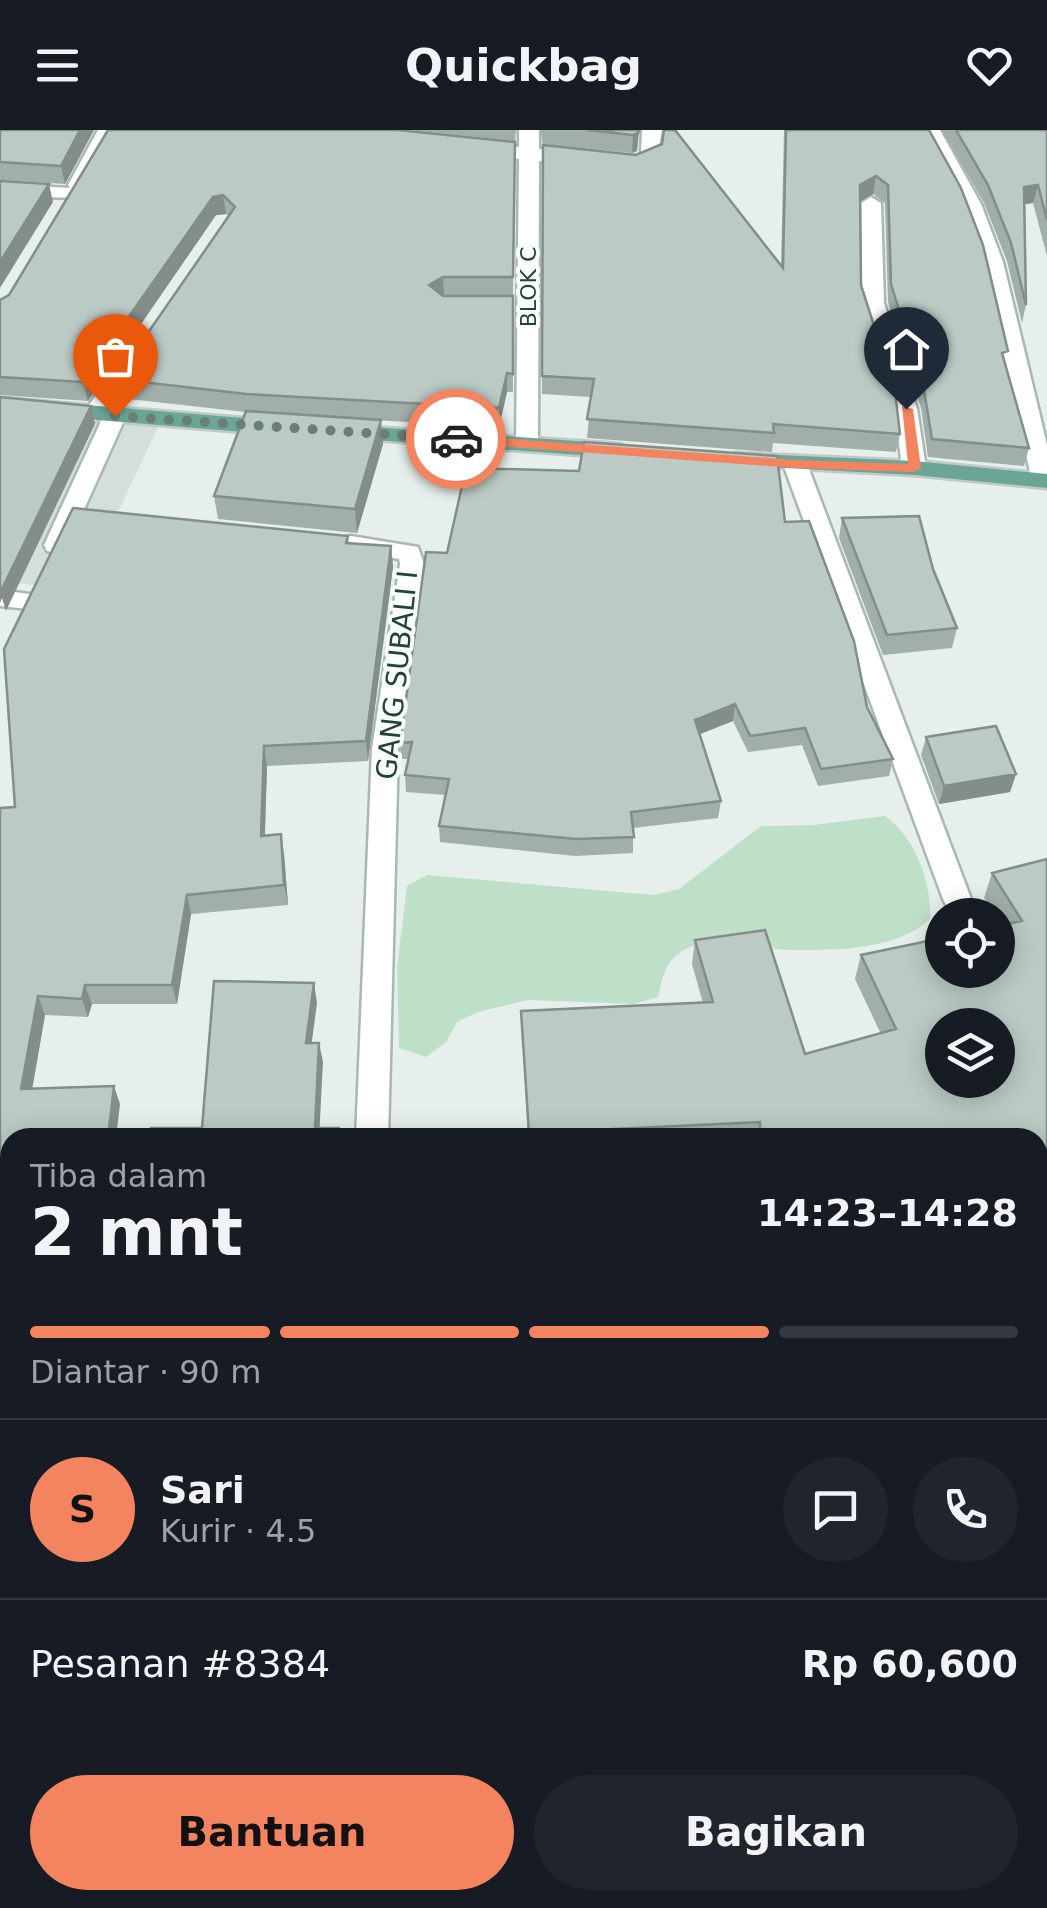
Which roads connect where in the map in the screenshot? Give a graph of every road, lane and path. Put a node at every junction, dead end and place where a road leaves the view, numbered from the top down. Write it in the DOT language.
graph roads {
  1 [pos="108,130"];
  2 [pos="529,130"];
  3 [pos="652,130"];
  4 [pos="930,130"];
  5 [pos="457,147"];
  6 [pos="528,154"];
  7 [pos="0,190"];
  8 [pos="871,203"];
  9 [pos="149,334"];
  10 [pos="0,405"];
  11 [pos="104,415"];
  12 [pos="527,444"];
  13 [pos="642,452"];
  14 [pos="718,458"];
  15 [pos="795,464"];
  16 [pos="914,468"];
  17 [pos="1046,482"];
  18 [pos="320,541"];
  19 [pos="37,584"];
  20 [pos="0,598"];
  21 [pos="14,631"];
  22 [pos="956,898"];
  23 [pos="372,1128"];
  1 -- 7 [label="street"];
  2 -- 6 [label="street, BLOK C"];
  3 -- 6 [label="street"];
  4 -- 17 [label="street"];
  5 -- 6 [label="street"];
  6 -- 12 [label="street, BLOK C"];
  8 -- 16 [label="street"];
  9 -- 11 [label="street"];
  10 -- 11 [label="main road"];
  11 -- 12 [label="main road"];
  11 -- 19 [label="street"];
  12 -- 13 [label="main road"];
  14 -- 15 [label="main road"];
  15 -- 16 [label="main road"];
  15 -- 22 [label="street"];
  16 -- 17 [label="main road"];
  18 -- 23 [label="street, GANG SUBALI I"];
  19 -- 20 [label="street"];
  19 -- 21 [label="street"];
}
